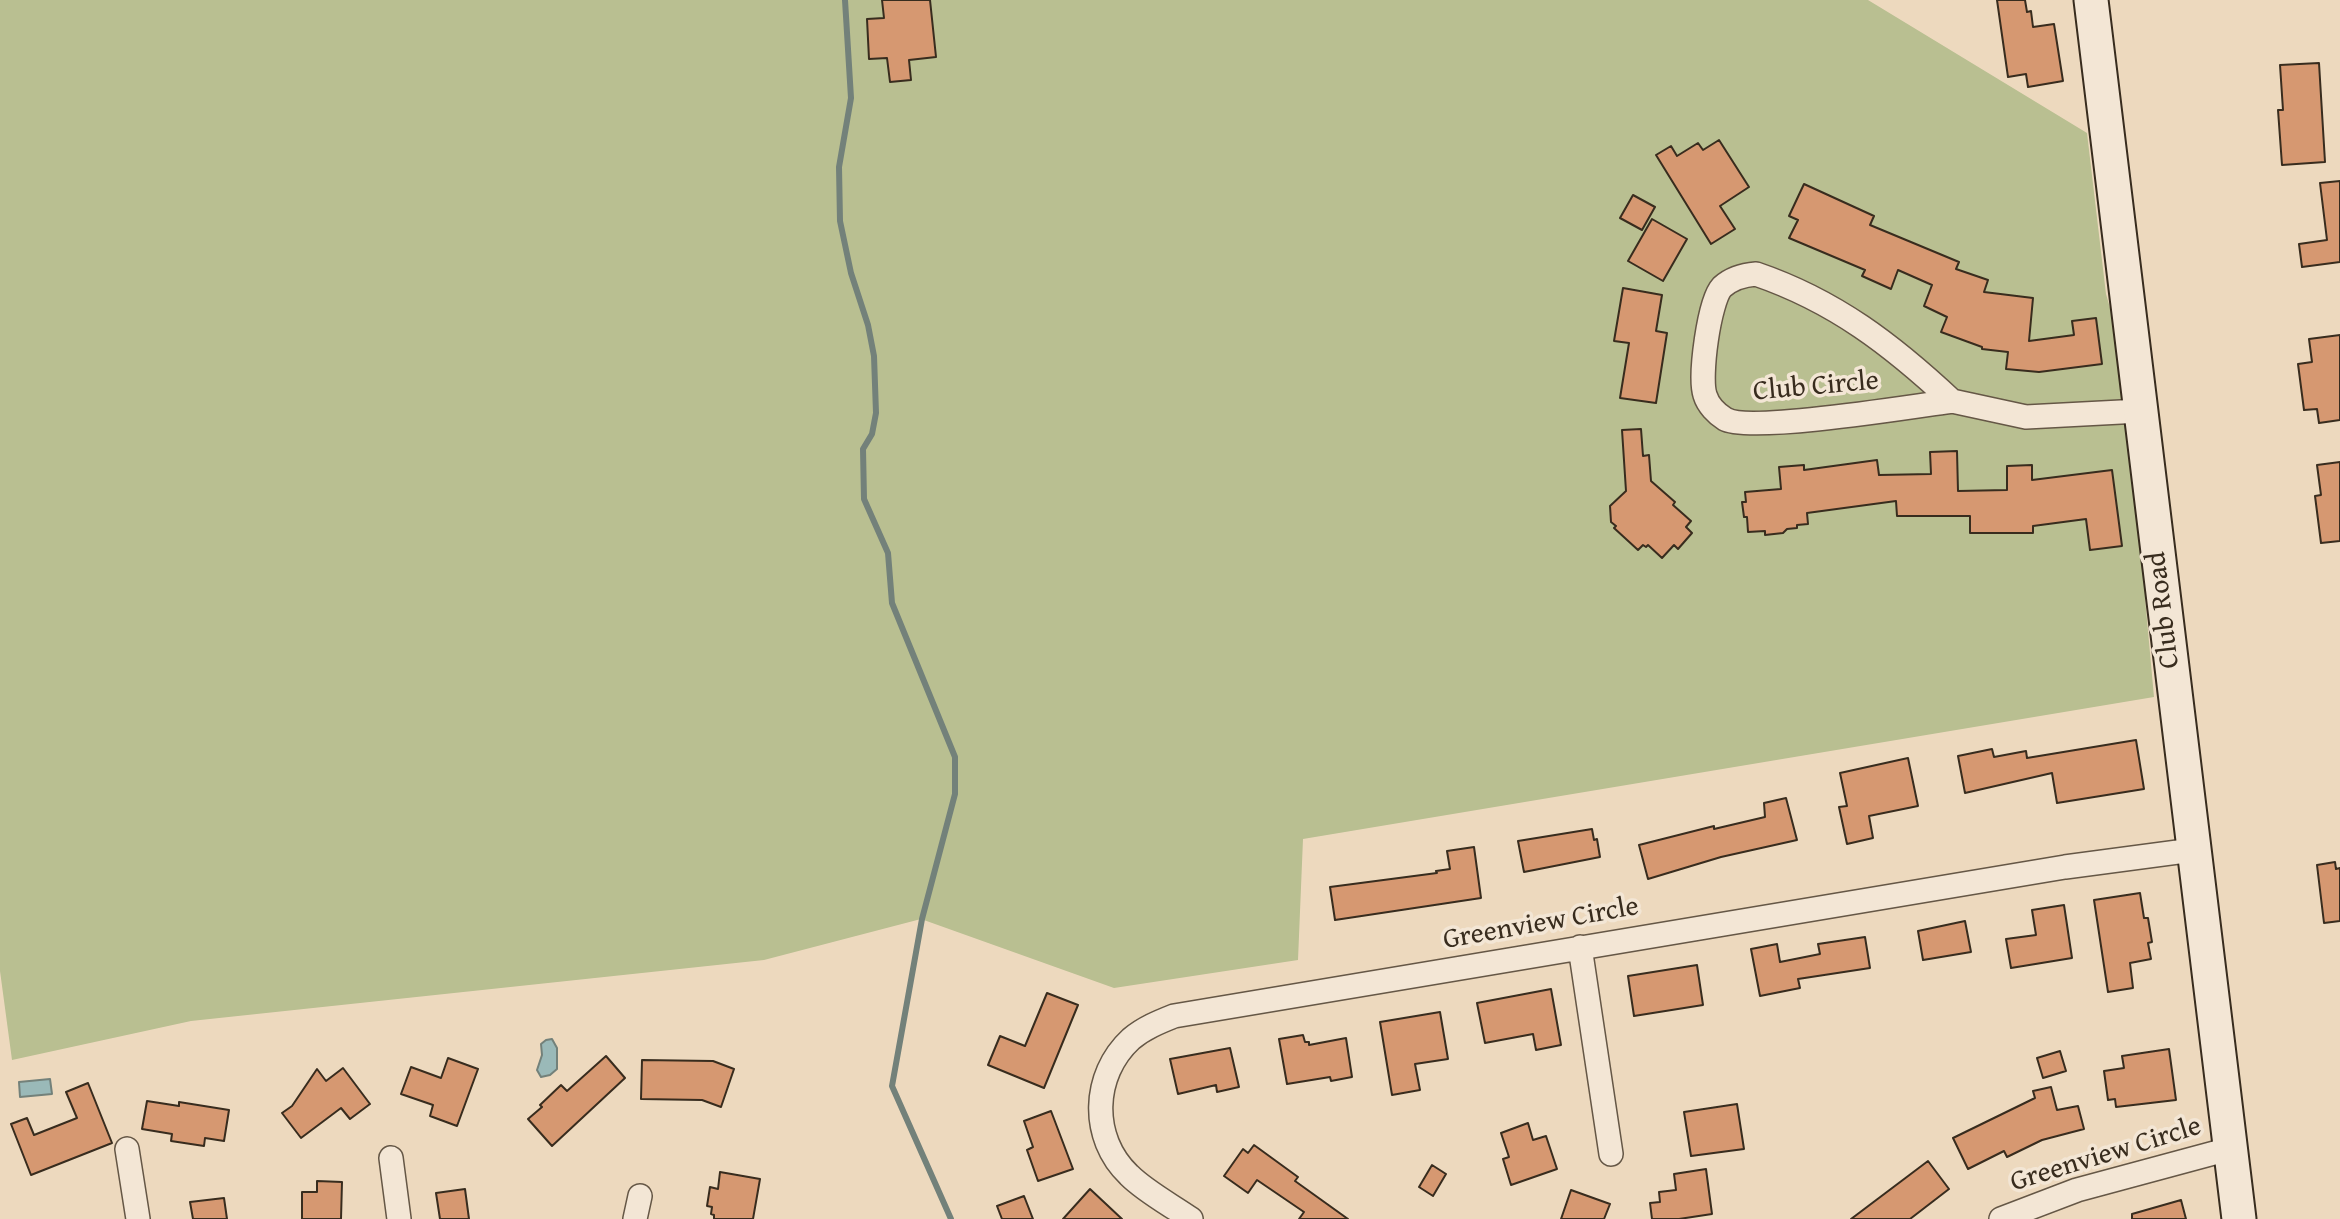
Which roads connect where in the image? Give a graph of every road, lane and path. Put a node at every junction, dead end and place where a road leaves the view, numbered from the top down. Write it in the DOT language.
graph roads {
  1 [pos="2091,0"];
  2 [pos="1952,401"];
  3 [pos="2140,411"];
  4 [pos="2193,850"];
  5 [pos="1580,947"];
  6 [pos="127,1149"];
  7 [pos="2229,1149"];
  8 [pos="1611,1154"];
  9 [pos="391,1158"];
  10 [pos="640,1196"];
  11 [pos="138,1219"];
  12 [pos="399,1219"];
  13 [pos="635,1219"];
  14 [pos="1191,1219"];
  15 [pos="2001,1219"];
  16 [pos="2239,1219"];
  1 -- 3 [label="street, Club Road"];
  2 -- 2 [label="street, Club Circle"];
  2 -- 3 [label="street, Club Circle"];
  3 -- 4 [label="street, Club Road"];
  4 -- 5 [label="street, Greenview Circle"];
  4 -- 7 [label="street, Club Road"];
  5 -- 8 [label="street"];
  5 -- 14 [label="street, Greenview Circle"];
  6 -- 11 [label="street"];
  7 -- 15 [label="street, Greenview Circle"];
  7 -- 16 [label="street, Club Road"];
  9 -- 12 [label="street"];
  10 -- 13 [label="street"];
}
